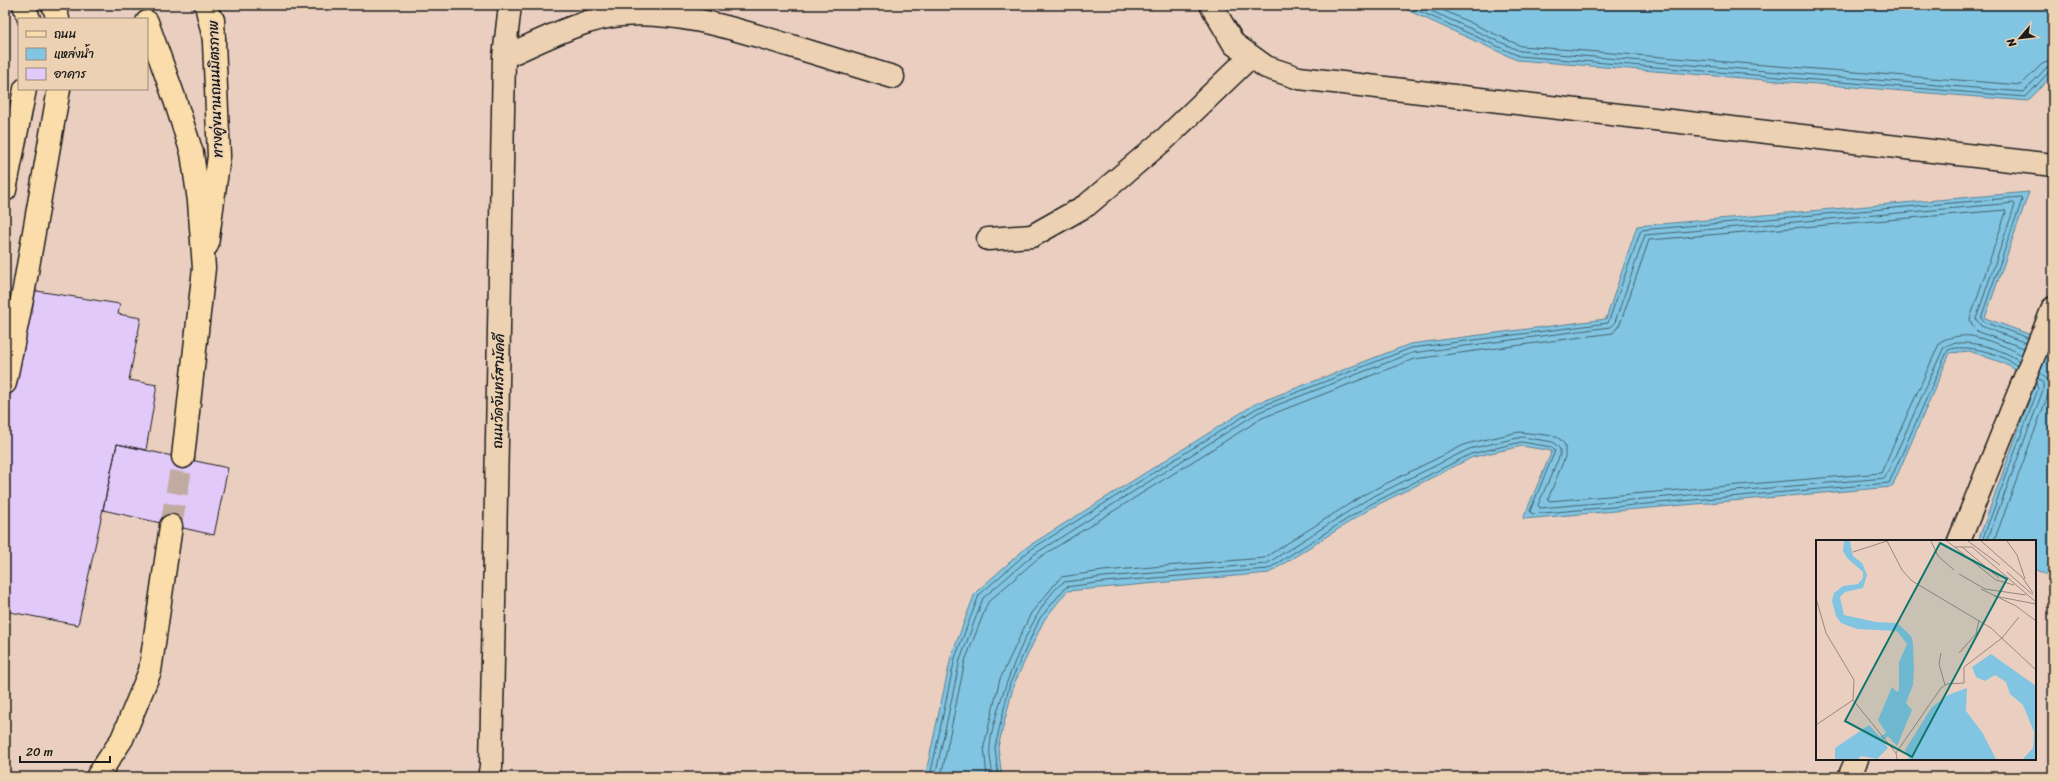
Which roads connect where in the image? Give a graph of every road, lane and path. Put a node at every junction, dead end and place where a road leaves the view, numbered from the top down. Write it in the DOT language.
graph roads {
  1 [pos="24,5"];
  2 [pos="53,5"];
  3 [pos="141,5"];
  4 [pos="206,5"];
  5 [pos="212,5"];
  6 [pos="510,5"];
  7 [pos="1211,5"];
  8 [pos="29,18"];
  9 [pos="58,18"];
  10 [pos="146,18"];
  11 [pos="148,23"];
  12 [pos="214,39"];
  13 [pos="1251,56"];
  14 [pos="504,57"];
  15 [pos="893,77"];
  16 [pos="25,90"];
  17 [pos="59,90"];
  18 [pos="2053,165"];
  19 [pos="5,190"];
  20 [pos="988,239"];
  21 [pos="204,268"];
  22 [pos="2053,308"];
  23 [pos="5,383"];
  24 [pos="183,457"];
  25 [pos="171,526"];
  26 [pos="1959,540"];
  27 [pos="1857,760"];
  28 [pos="97,777"];
  29 [pos="489,777"];
  30 [pos="1849,777"];
  1 -- 8 [label="main road"];
  2 -- 9 [label="main road"];
  3 -- 10 [label="main road"];
  4 -- 12 [label="main road"];
  5 -- 12 [label="main road, ทางคู่ขนานถนนมิตรภาพ"];
  6 -- 14 [label="street, ถนนวัดจันทร์สามัคคี"];
  7 -- 13 [label="street"];
  11 -- 21 [label="main road"];
  12 -- 21 [label="main road, ทางคู่ขนานถนนมิตรภาพ"];
  13 -- 18 [label="street"];
  13 -- 20 [label="street"];
  14 -- 15 [label="street"];
  14 -- 29 [label="street, ถนนวัดจันทร์สามัคคี"];
  16 -- 19 [label="main road"];
  17 -- 23 [label="main road"];
  21 -- 24 [label="main road"];
  22 -- 26 [label="street"];
  25 -- 28 [label="main road"];
  27 -- 30 [label="street"];
}
